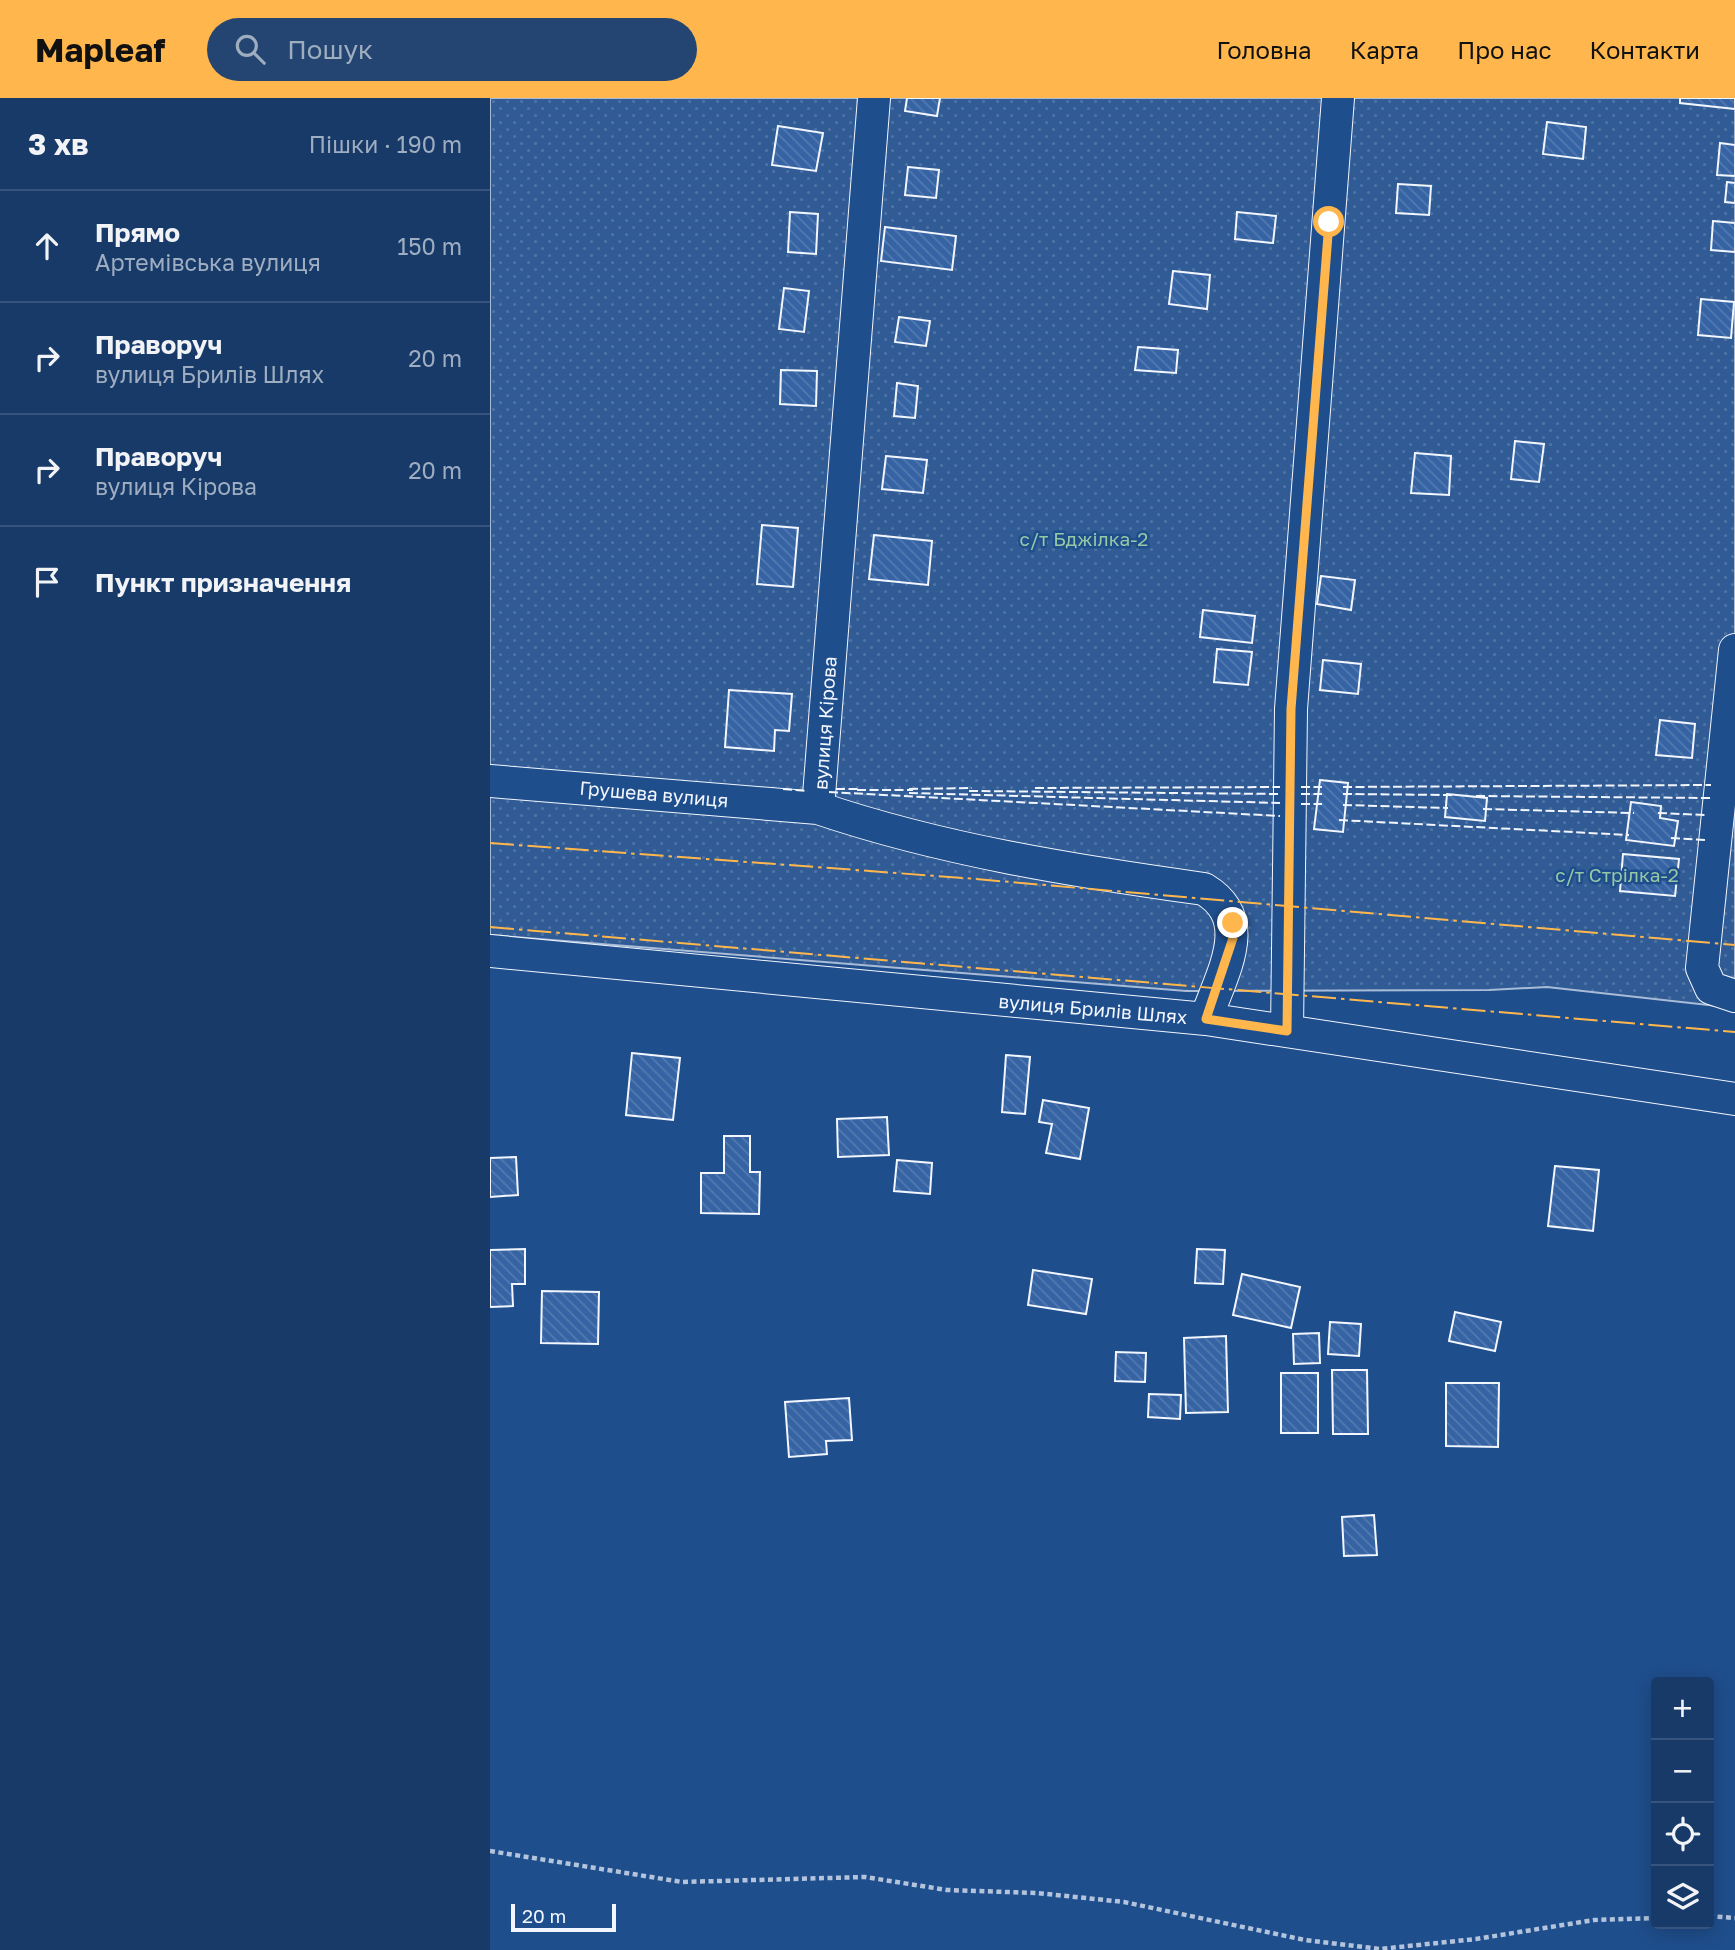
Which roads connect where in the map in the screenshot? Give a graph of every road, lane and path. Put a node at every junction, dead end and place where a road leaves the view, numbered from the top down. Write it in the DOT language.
graph roads {
  1 [pos="874,98"];
  2 [pos="1338,98"];
  3 [pos="1735,650"];
  4 [pos="490,781"];
  5 [pos="818,808"];
  6 [pos="490,951"];
  7 [pos="1735,996"];
  8 [pos="1206,1019"];
  9 [pos="1287,1031"];
  10 [pos="1735,1099"];
  11 [pos="490,1852"];
  12 [pos="1714,1916"];
  13 [pos="1651,1918"];
  14 [pos="1735,1918"];
  1 -- 5 [label="street, вулиця Кірова"];
  2 -- 9 [label="street"];
  3 -- 7 [label="street"];
  4 -- 5 [label="street, Грушева вулиця"];
  5 -- 8 [label="street, вулиця Кірова"];
  6 -- 8 [label="street, вулиця Брилів Шлях"];
  8 -- 9 [label="street, вулиця Брилів Шлях"];
  9 -- 10 [label="street, вулиця Брилів Шлях"];
  11 -- 13 [label="path"];
  12 -- 14 [label="path"];
}
